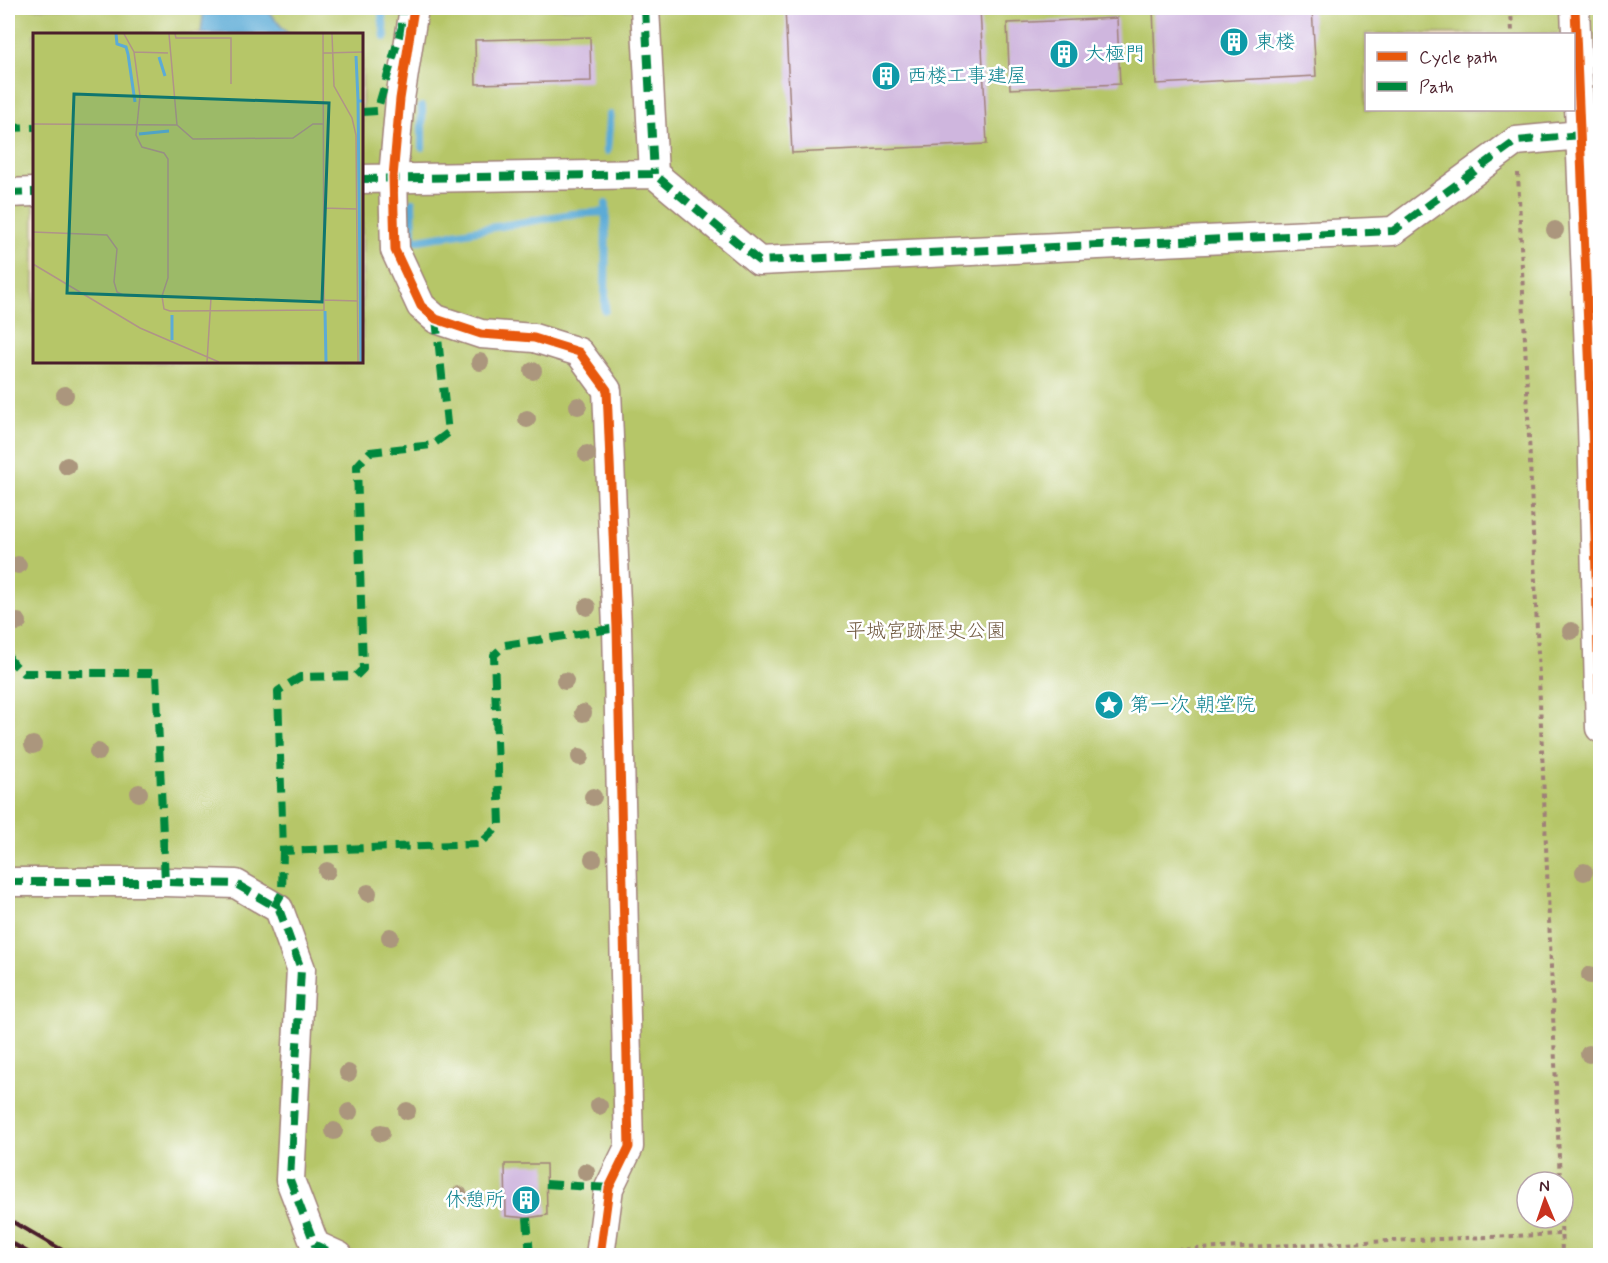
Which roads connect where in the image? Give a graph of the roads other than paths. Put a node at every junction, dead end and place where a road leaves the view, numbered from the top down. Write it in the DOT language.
graph roads {
  1 [pos="414,8"];
  2 [pos="645,8"];
  3 [pos="1575,8"];
  4 [pos="1580,135"];
  5 [pos="654,174"];
  6 [pos="393,177"];
  7 [pos="363,179"];
  8 [pos="33,192"];
  9 [pos="8,193"];
  10 [pos="1599,668"];
  11 [pos="1600,728"];
  12 [pos="8,882"];
  13 [pos="339,1256"];
  14 [pos="600,1256"];
  1 -- 6 [label="street"];
  2 -- 5 [label="street"];
  3 -- 4 [label="street"];
  4 -- 5 [label="street"];
  4 -- 10 [label="street"];
  5 -- 6 [label="street"];
  6 -- 7 [label="street"];
  6 -- 14 [label="street"];
  8 -- 9 [label="street"];
  10 -- 11 [label="street"];
  12 -- 13 [label="street"];
}
